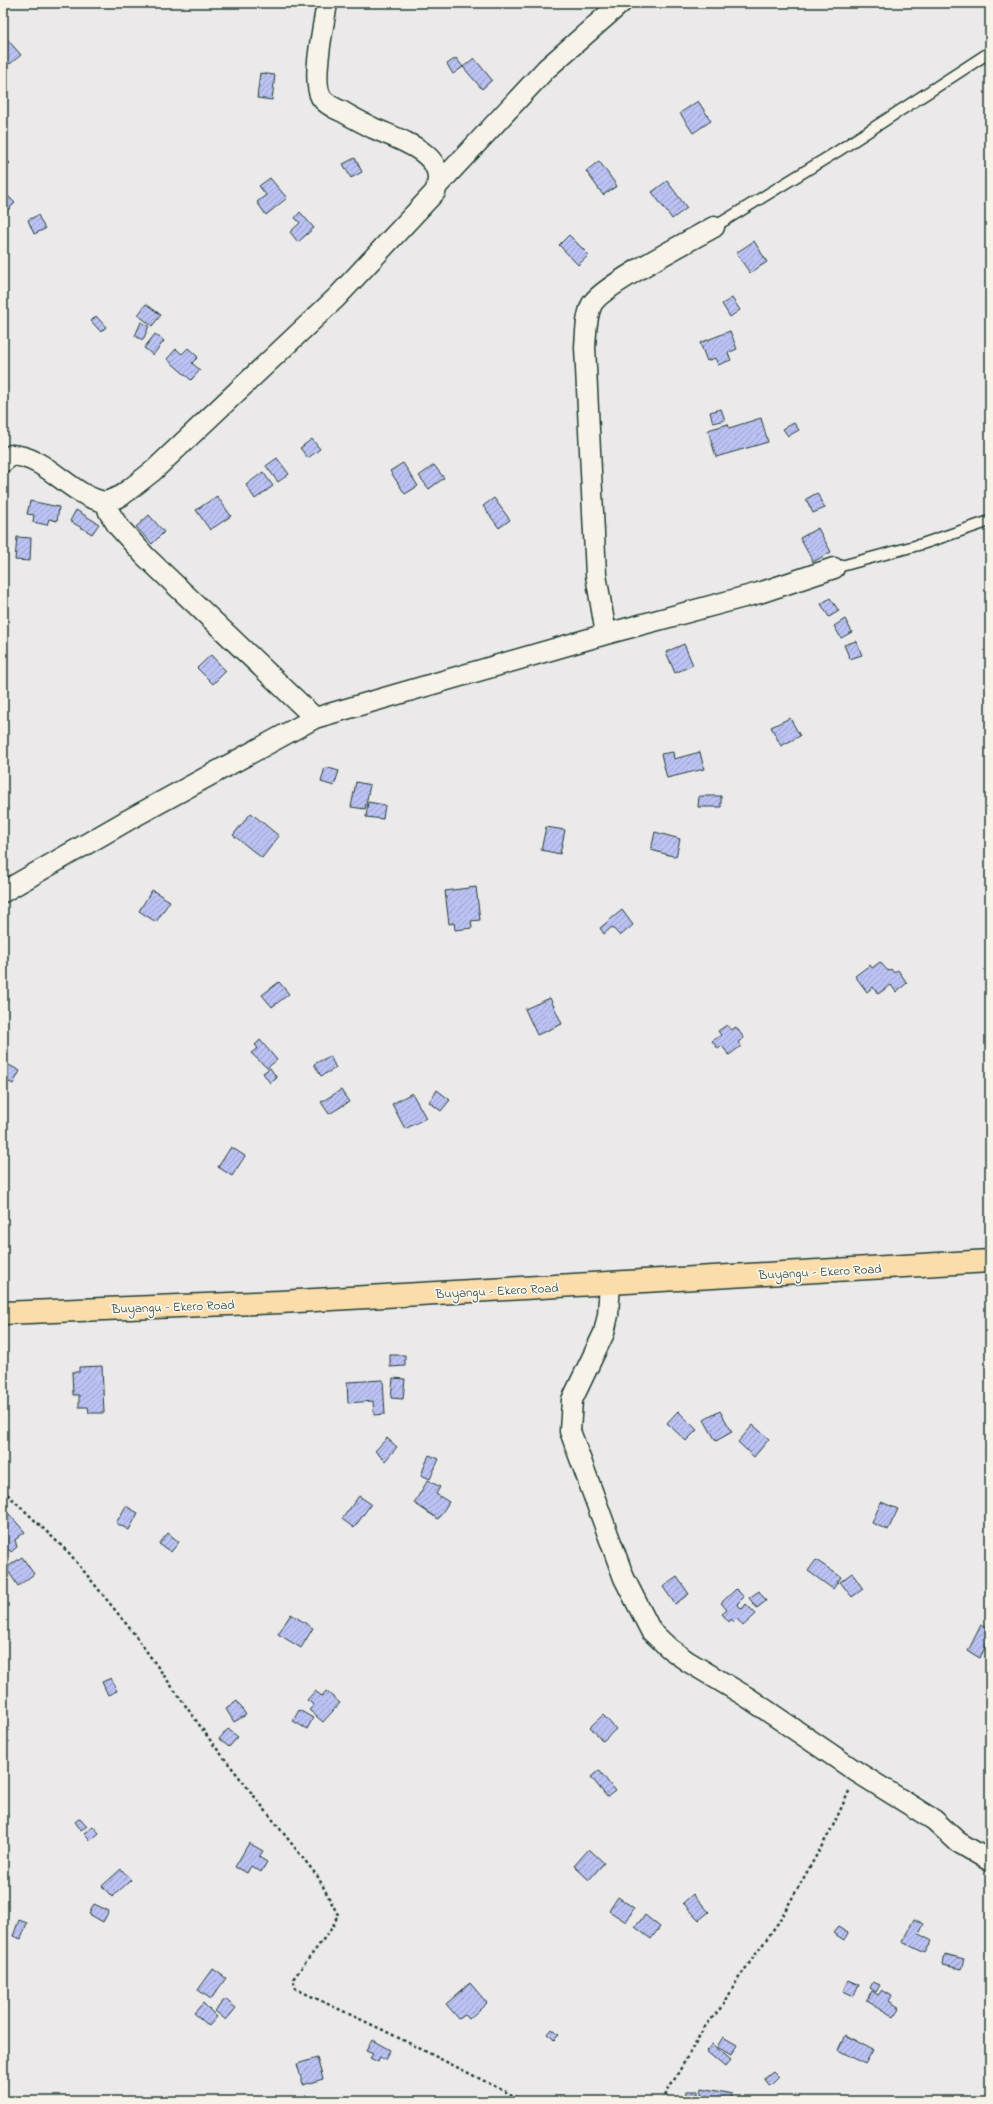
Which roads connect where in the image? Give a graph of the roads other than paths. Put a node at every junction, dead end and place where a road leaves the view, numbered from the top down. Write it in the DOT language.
graph roads {
  1 [pos="327,3"];
  2 [pos="621,3"];
  3 [pos="990,52"];
  4 [pos="438,185"];
  5 [pos="714,226"];
  6 [pos="3,462"];
  7 [pos="106,502"];
  8 [pos="990,521"];
  9 [pos="834,568"];
  10 [pos="606,634"];
  11 [pos="315,718"];
  12 [pos="3,892"];
  13 [pos="990,1261"];
  14 [pos="610,1283"];
  15 [pos="3,1312"];
  16 [pos="990,1861"];
  1 -- 4 [label="street"];
  2 -- 4 [label="street"];
  3 -- 5 [label="lane"];
  4 -- 7 [label="street"];
  5 -- 10 [label="street"];
  6 -- 7 [label="street"];
  7 -- 11 [label="street"];
  8 -- 9 [label="lane"];
  9 -- 10 [label="street"];
  10 -- 11 [label="street"];
  11 -- 12 [label="street"];
  13 -- 14 [label="main road, Buyangu - Ekero Road"];
  14 -- 15 [label="main road, Buyangu - Ekero Road"];
  14 -- 16 [label="street"];
}
